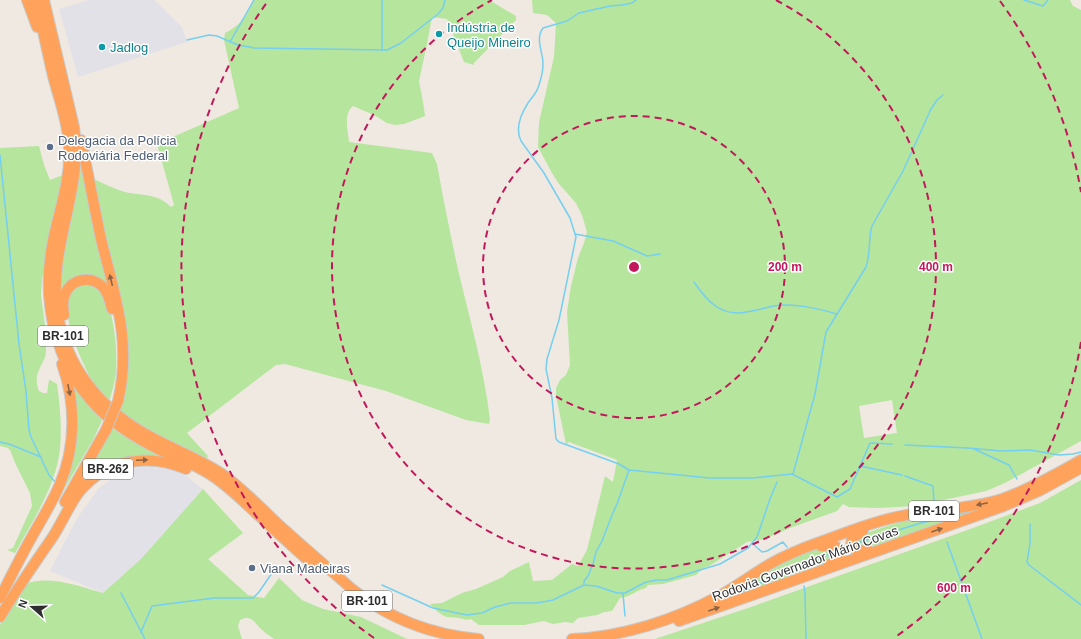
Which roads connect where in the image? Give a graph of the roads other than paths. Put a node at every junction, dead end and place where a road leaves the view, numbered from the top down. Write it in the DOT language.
graph roads {
  1 [pos="27,0"];
  2 [pos="36,0"];
  3 [pos="44,0"];
  4 [pos="54,48"];
  5 [pos="52,73"];
  6 [pos="50,312"];
  7 [pos="99,398"];
  8 [pos="115,400"];
  9 [pos="104,429"];
  10 [pos="1081,460"];
  11 [pos="1081,468"];
  12 [pos="906,515"];
  13 [pos="272,528"];
  14 [pos="915,537"];
  15 [pos="785,557"];
  16 [pos="794,581"];
  17 [pos="0,598"];
  18 [pos="0,604"];
  19 [pos="0,616"];
  20 [pos="442,639"];
  21 [pos="479,639"];
  22 [pos="572,639"];
  23 [pos="624,639"];
  1 -- 5 [label="highway"];
  2 -- 5 [label="highway, BR-101"];
  3 -- 4 [label="highway, BR-101"];
  4 -- 7 [label="highway, BR-101"];
  8 -- 4 [label="highway, BR-262, one-way"];
  5 -- 6 [label="highway, BR-101"];
  6 -- 13 [label="highway, BR-101"];
  6 -- 17 [label="highway, BR-262, one-way"];
  7 -- 8 [label="highway, BR-262"];
  7 -- 21 [label="highway, BR-101"];
  8 -- 9 [label="highway, BR-262, bridge"];
  9 -- 18 [label="highway, BR-262"];
  9 -- 19 [label="highway, BR-262"];
  10 -- 12 [label="highway, Rodovia Governador Mário Covas / BR-101, one-way"];
  14 -- 11 [label="highway, Rodovia Governador Mário Covas / BR-101, one-way"];
  12 -- 14 [label="highway"];
  12 -- 15 [label="highway, Rodovia Governador Mário Covas / BR-101"];
  19 -- 13 [label="highway, BR-262, one-way"];
  13 -- 20 [label="highway, BR-101"];
  14 -- 16 [label="highway, Rodovia Governador Mário Covas / BR-101"];
  15 -- 16 [label="highway"];
  15 -- 22 [label="highway, Rodovia Governador Mário Covas / BR-101"];
  23 -- 16 [label="highway, Rodovia Governador Mário Covas / BR-101, one-way"];
}
